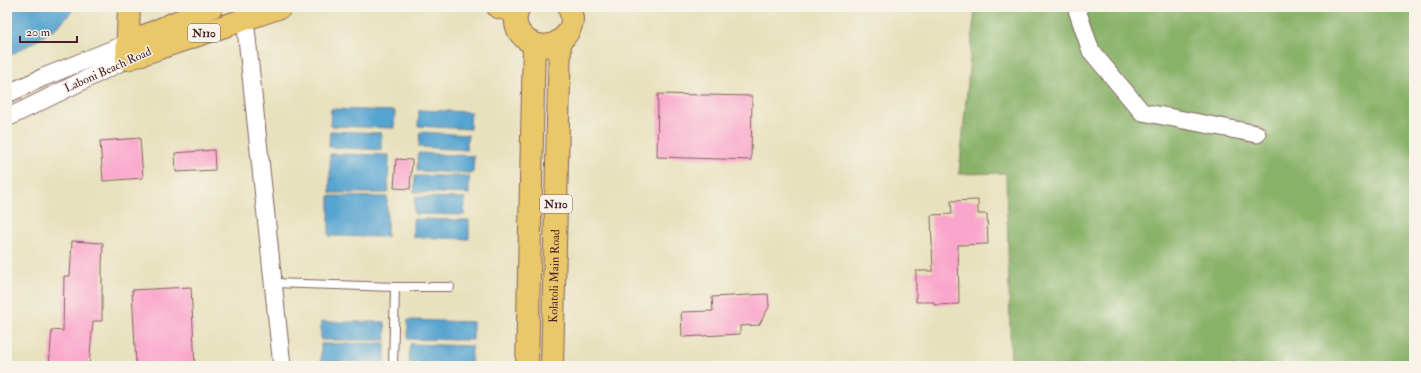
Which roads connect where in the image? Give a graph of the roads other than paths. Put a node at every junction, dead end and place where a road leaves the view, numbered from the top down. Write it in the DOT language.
graph roads {
  1 [pos="129,7"];
  2 [pos="212,7"];
  3 [pos="281,7"];
  4 [pos="569,7"];
  5 [pos="1076,7"];
  6 [pos="511,9"];
  7 [pos="245,18"];
  8 [pos="560,42"];
  9 [pos="534,45"];
  10 [pos="127,51"];
  11 [pos="7,94"];
  12 [pos="7,118"];
  13 [pos="1257,134"];
  14 [pos="273,283"];
  15 [pos="395,287"];
  16 [pos="450,287"];
  17 [pos="528,315"];
  18 [pos="553,316"];
  19 [pos="282,366"];
  20 [pos="392,366"];
  21 [pos="527,366"];
  22 [pos="552,366"];
  1 -- 10 [label="highway"];
  2 -- 10 [label="highway, Laboni Beach Road / N110"];
  3 -- 7 [label="highway, Laboni Beach Road / N110"];
  4 -- 8 [label="highway"];
  5 -- 13 [label="street"];
  6 -- 9 [label="highway"];
  7 -- 10 [label="highway, Laboni Beach Road / N110"];
  7 -- 14 [label="street"];
  8 -- 9 [label="highway"];
  8 -- 18 [label="highway, Kolatoli Main Road / N110"];
  9 -- 17 [label="highway, Kolatoli Main Road / N110"];
  10 -- 11 [label="street, Laboni Beach Road"];
  10 -- 12 [label="street, Laboni Beach Road"];
  14 -- 15 [label="lane"];
  14 -- 19 [label="street"];
  15 -- 16 [label="lane"];
  15 -- 20 [label="lane"];
  17 -- 18 [label="highway"];
  17 -- 21 [label="highway, Kolatoli Main Road / N110"];
  18 -- 22 [label="highway, Kolatoli Main Road / N110"];
}
